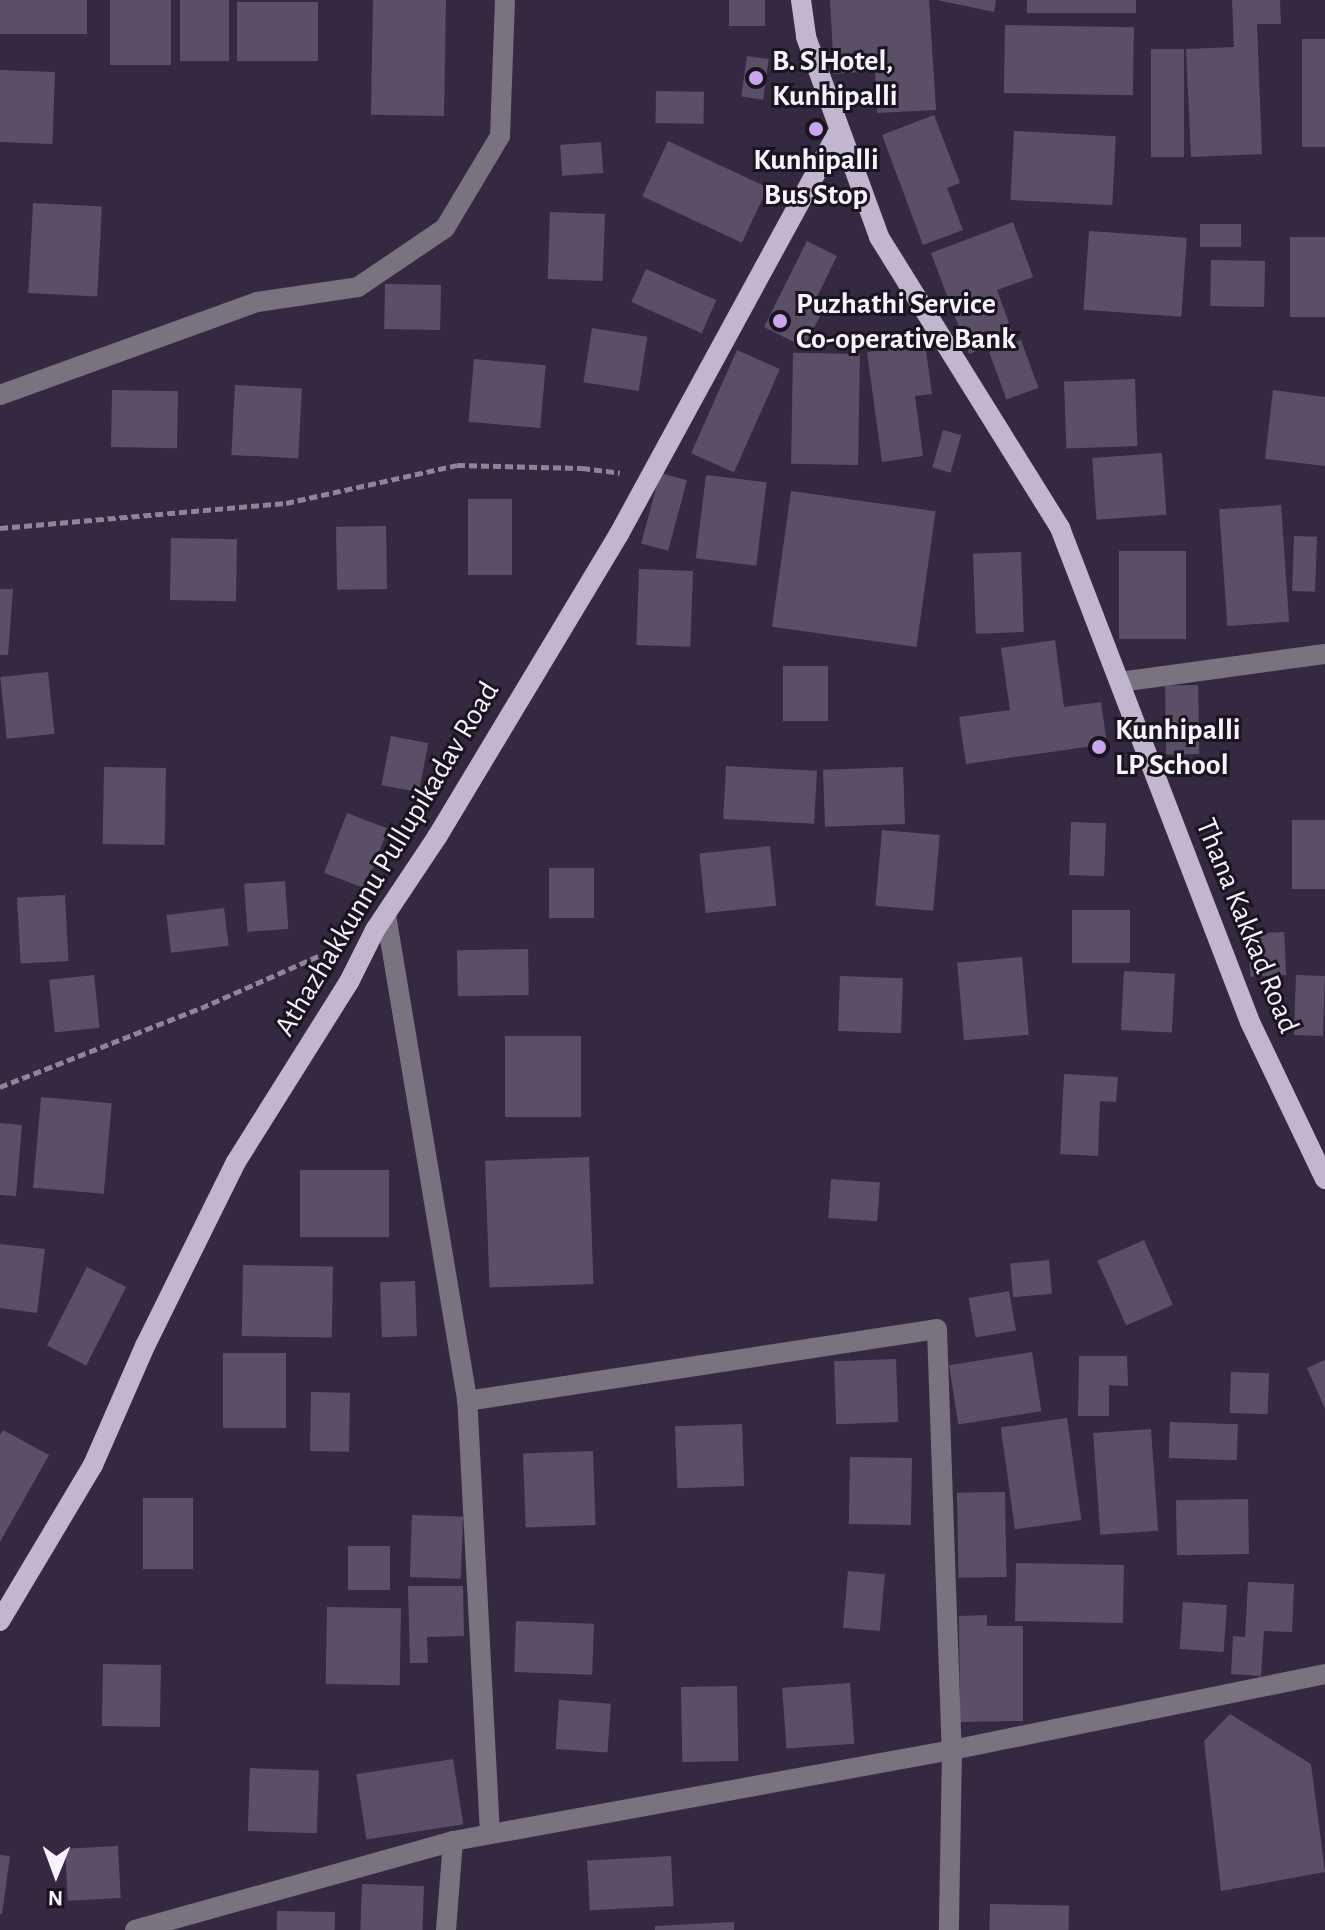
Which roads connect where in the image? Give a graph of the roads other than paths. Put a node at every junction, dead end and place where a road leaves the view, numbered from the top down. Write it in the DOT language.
graph roads {
  1 [pos="505,0"];
  2 [pos="801,0"];
  3 [pos="838,132"];
  4 [pos="0,395"];
  5 [pos="1325,654"];
  6 [pos="1120,682"];
  7 [pos="380,922"];
  8 [pos="1325,1179"];
  9 [pos="467,1401"];
  10 [pos="0,1621"];
  11 [pos="1325,1674"];
  12 [pos="952,1750"];
  13 [pos="490,1834"];
  14 [pos="453,1841"];
  15 [pos="135,1930"];
  16 [pos="446,1930"];
  17 [pos="949,1930"];
  1 -- 4 [label="street"];
  2 -- 3 [label="main road, Thana Kakkad Road"];
  3 -- 6 [label="main road, Thana Kakkad Road"];
  3 -- 7 [label="main road, Athazhakkunnu Pullupikadav Road"];
  5 -- 6 [label="street"];
  6 -- 8 [label="main road, Thana Kakkad Road"];
  7 -- 9 [label="street"];
  7 -- 10 [label="main road, Athazhakkunnu Pullupikadav Road"];
  9 -- 12 [label="street"];
  9 -- 13 [label="street"];
  11 -- 12 [label="street"];
  12 -- 13 [label="street"];
  12 -- 17 [label="street"];
  13 -- 14 [label="street"];
  14 -- 15 [label="street"];
  14 -- 16 [label="street"];
}
